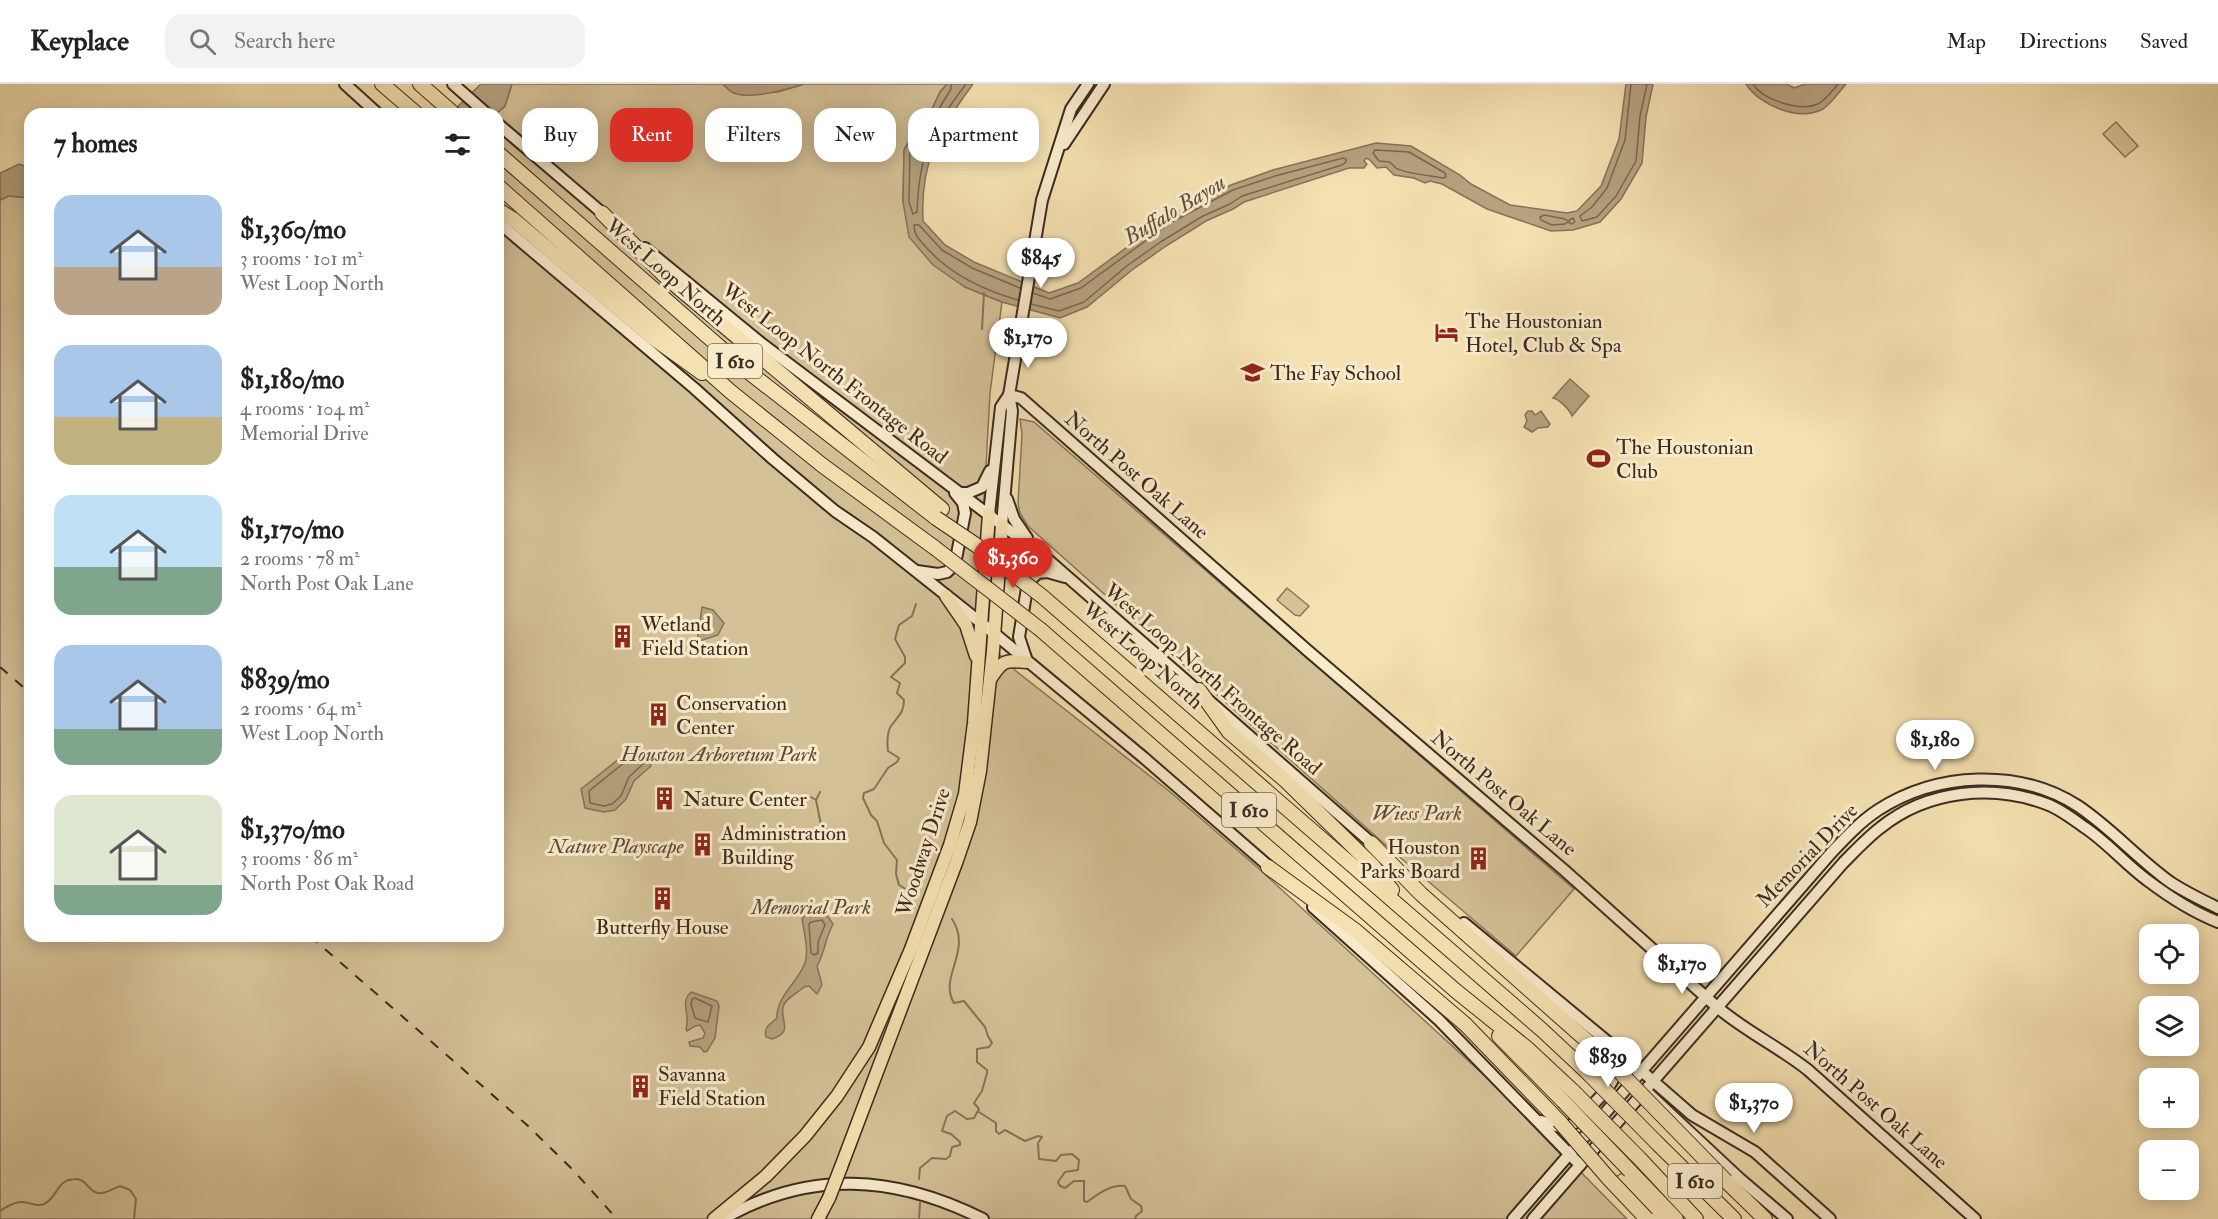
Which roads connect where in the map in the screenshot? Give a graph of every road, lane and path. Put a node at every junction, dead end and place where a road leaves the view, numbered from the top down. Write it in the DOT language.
graph roads {
  1 [pos="345,84"];
  2 [pos="382,84"];
  3 [pos="420,84"];
  4 [pos="453,84"];
  5 [pos="1088,84"];
  6 [pos="1104,84"];
  7 [pos="1113,84"];
  8 [pos="1094,100"];
  9 [pos="371,108"];
  10 [pos="410,108"];
  11 [pos="447,108"];
  12 [pos="480,108"];
  13 [pos="504,129"];
  14 [pos="1056,155"];
  15 [pos="504,158"];
  16 [pos="504,191"];
  17 [pos="602,213"];
  18 [pos="504,217"];
  19 [pos="504,224"];
  20 [pos="512,226"];
  21 [pos="732,392"];
  22 [pos="1009,395"];
  23 [pos="997,448"];
  24 [pos="948,485"];
  25 [pos="959,493"];
  26 [pos="1005,495"];
  27 [pos="939,513"];
  28 [pos="989,514"];
  29 [pos="1002,525"];
  30 [pos="1046,558"];
  31 [pos="917,571"];
  32 [pos="1071,579"];
  33 [pos="946,596"];
  34 [pos="982,625"];
  35 [pos="995,634"];
  36 [pos="1027,662"];
  37 [pos="978,663"];
  38 [pos="991,679"];
  39 [pos="1199,690"];
  40 [pos="1371,843"];
  41 [pos="1268,867"];
  42 [pos="2190,894"];
  43 [pos="2184,904"];
  44 [pos="2218,908"];
  45 [pos="1414,918"];
  46 [pos="2218,922"];
  47 [pos="1756,938"];
  48 [pos="917,951"];
  49 [pos="1706,997"];
  50 [pos="1717,1007"];
  51 [pos="1609,1051"];
  52 [pos="1638,1076"];
  53 [pos="1648,1085"];
  54 [pos="1568,1096"];
  55 [pos="1556,1117"];
  56 [pos="1538,1120"];
  57 [pos="1570,1154"];
  58 [pos="1580,1165"];
  59 [pos="1627,1176"];
  60 [pos="714,1219"];
  61 [pos="723,1219"];
  62 [pos="818,1219"];
  63 [pos="983,1219"];
  64 [pos="1513,1219"];
  65 [pos="1533,1219"];
  66 [pos="1647,1219"];
  67 [pos="1662,1219"];
  68 [pos="1676,1219"];
  69 [pos="1696,1219"];
  70 [pos="1734,1219"];
  71 [pos="1765,1219"];
  72 [pos="1787,1219"];
  73 [pos="1830,1219"];
  74 [pos="1975,1219"];
  1 -- 9 [label="main road"];
  2 -- 10 [label="highway"];
  3 -- 11 [label="highway"];
  4 -- 12 [label="main road"];
  5 -- 14 [label="main road, Woodway Drive"];
  6 -- 8 [label="main road, Woodway Drive"];
  7 -- 8 [label="main road"];
  8 -- 14 [label="main road, Woodway Drive"];
  13 -- 17 [label="main road, West Loop North Frontage Road"];
  14 -- 22 [label="main road, Woodway Drive"];
  15 -- 27 [label="highway, West Loop North / I 610"];
  16 -- 21 [label="highway, I 610"];
  17 -- 24 [label="main road, West Loop North Frontage Road"];
  17 -- 27 [label="highway"];
  18 -- 20 [label="highway"];
  19 -- 20 [label="main road"];
  20 -- 21 [label="highway"];
  20 -- 31 [label="main road"];
  21 -- 54 [label="highway, I 610, bridge"];
  22 -- 23 [label="main road, Woodway Drive"];
  22 -- 26 [label="main road, Woodway Drive"];
  22 -- 49 [label="main road, North Post Oak Lane"];
  23 -- 25 [label="main road"];
  23 -- 28 [label="main road, Woodway Drive"];
  24 -- 25 [label="main road, West Loop North Frontage Road"];
  24 -- 31 [label="main road"];
  25 -- 28 [label="main road, West Loop North Frontage Road"];
  26 -- 29 [label="main road, Woodway Drive"];
  26 -- 30 [label="main road"];
  27 -- 45 [label="highway, West Loop North / I 610, bridge"];
  28 -- 29 [label="main road, West Loop North Frontage Road"];
  28 -- 34 [label="main road, Woodway Drive"];
  29 -- 30 [label="main road, West Loop North Frontage Road"];
  29 -- 35 [label="main road, Woodway Drive"];
  30 -- 32 [label="main road, West Loop North Frontage Road"];
  31 -- 33 [label="main road"];
  32 -- 36 [label="main road"];
  32 -- 39 [label="main road, West Loop North Frontage Road"];
  33 -- 34 [label="main road"];
  33 -- 37 [label="main road"];
  34 -- 35 [label="main road"];
  34 -- 37 [label="main road, Woodway Drive"];
  35 -- 36 [label="main road"];
  35 -- 38 [label="main road, Woodway Drive"];
  36 -- 38 [label="main road"];
  36 -- 41 [label="main road"];
  37 -- 48 [label="main road, Woodway Drive"];
  38 -- 48 [label="main road, Woodway Drive"];
  39 -- 40 [label="main road, West Loop North Frontage Road"];
  39 -- 45 [label="highway"];
  40 -- 51 [label="highway"];
  41 -- 55 [label="highway"];
  41 -- 56 [label="main road"];
  42 -- 43 [label="main road"];
  42 -- 44 [label="main road, Memorial Drive"];
  42 -- 47 [label="main road, Memorial Drive"];
  43 -- 46 [label="main road, Memorial Drive"];
  43 -- 50 [label="main road, Memorial Drive"];
  45 -- 70 [label="highway, West Loop North / I 610, bridge"];
  47 -- 49 [label="main road, Memorial Drive"];
  47 -- 50 [label="main road"];
  48 -- 60 [label="main road, Woodway Drive"];
  48 -- 62 [label="main road, Woodway Drive, bridge"];
  49 -- 50 [label="main road, North Post Oak Lane"];
  49 -- 52 [label="main road, Memorial Drive"];
  50 -- 53 [label="main road, Memorial Drive"];
  50 -- 74 [label="main road, North Post Oak Lane"];
  51 -- 52 [label="main road"];
  51 -- 56 [label="main road"];
  51 -- 71 [label="highway, bridge"];
  52 -- 53 [label="main road"];
  52 -- 57 [label="main road, Memorial Drive"];
  53 -- 58 [label="main road, Memorial Drive"];
  53 -- 72 [label="main road"];
  53 -- 73 [label="main road"];
  54 -- 59 [label="highway, bridge"];
  54 -- 69 [label="highway, I 610, bridge"];
  55 -- 59 [label="highway, bridge"];
  55 -- 66 [label="highway, bridge"];
  56 -- 57 [label="main road"];
  57 -- 58 [label="main road"];
  57 -- 64 [label="main road, Memorial Drive"];
  58 -- 65 [label="main road, Memorial Drive"];
  59 -- 67 [label="highway"];
  59 -- 68 [label="highway"];
  61 -- 63 [label="main road"];
}
